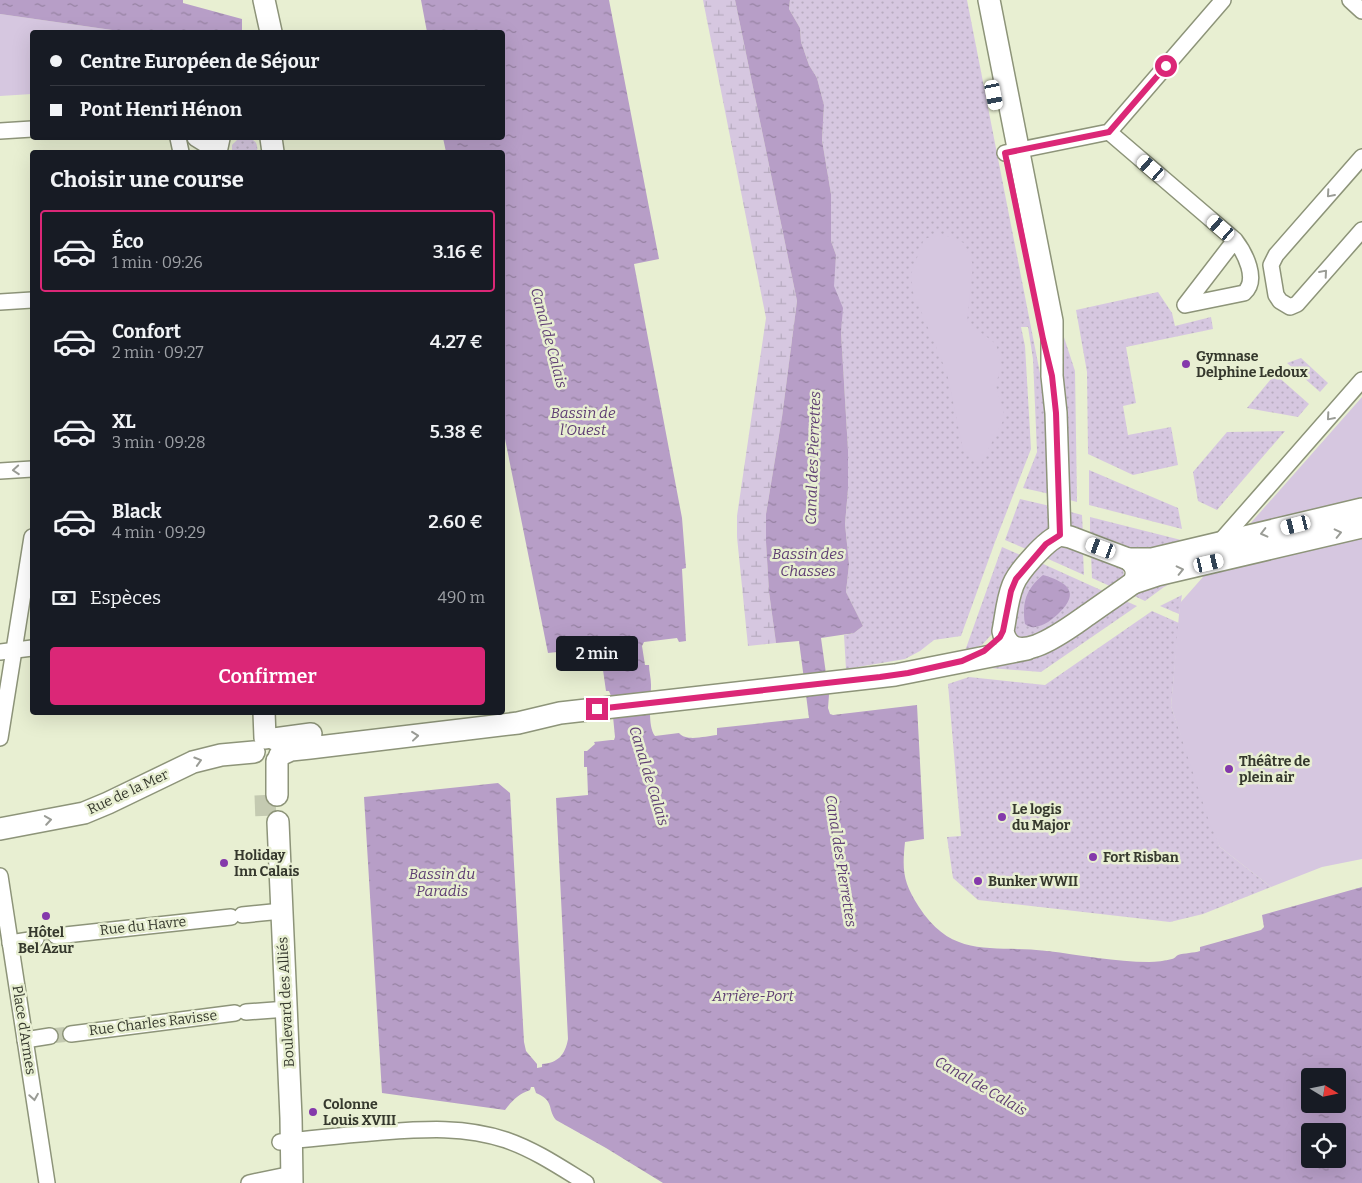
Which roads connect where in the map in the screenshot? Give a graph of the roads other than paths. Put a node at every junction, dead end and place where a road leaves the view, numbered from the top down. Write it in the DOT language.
graph roads {
  1 [pos="264,0"];
  2 [pos="975,0"];
  3 [pos="989,0"];
  4 [pos="1223,0"];
  5 [pos="1350,0"];
  6 [pos="1362,11"];
  7 [pos="271,30"];
  8 [pos="30,129"];
  9 [pos="0,130"];
  10 [pos="1109,132"];
  11 [pos="200,140"];
  12 [pos="217,147"];
  13 [pos="1012,151"];
  14 [pos="1362,157"];
  15 [pos="1362,230"];
  16 [pos="1235,240"];
  17 [pos="30,300"];
  18 [pos="0,302"];
  19 [pos="1362,380"];
  20 [pos="30,469"];
  21 [pos="0,471"];
  22 [pos="1362,509"];
  23 [pos="1362,527"];
  24 [pos="1060,535"];
  25 [pos="1218,544"];
  26 [pos="30,546"];
  27 [pos="1128,559"];
  28 [pos="1133,583"];
  29 [pos="1003,631"];
  30 [pos="30,648"];
  31 [pos="1027,649"];
  32 [pos="7,651"];
  33 [pos="962,661"];
  34 [pos="505,712"];
  35 [pos="560,713"];
  36 [pos="264,715"];
  37 [pos="478,715"];
  38 [pos="0,738"];
  39 [pos="268,751"];
  40 [pos="271,795"];
  41 [pos="272,822"];
  42 [pos="0,829"];
  43 [pos="0,876"];
  44 [pos="276,912"];
  45 [pos="56,936"];
  46 [pos="36,939"];
  47 [pos="10,943"];
  48 [pos="280,1009"];
  49 [pos="71,1034"];
  50 [pos="50,1036"];
  51 [pos="25,1040"];
  52 [pos="286,1142"];
  53 [pos="286,1179"];
  54 [pos="47,1183"];
  55 [pos="249,1183"];
  56 [pos="586,1183"];
  1 -- 7 [label="street"];
  2 -- 13 [label="street"];
  3 -- 13 [label="street"];
  4 -- 10 [label="street"];
  5 -- 6 [label="street"];
  8 -- 9 [label="street"];
  10 -- 13 [label="street"];
  10 -- 16 [label="street"];
  11 -- 12 [label="street"];
  13 -- 24 [label="street"];
  14 -- 15 [label="street, one-way"];
  16 -- 16 [label="street"];
  17 -- 18 [label="street"];
  19 -- 25 [label="street, one-way"];
  20 -- 21 [label="street, one-way"];
  22 -- 25 [label="street, one-way"];
  28 -- 23 [label="street, one-way"];
  24 -- 27 [label="street"];
  24 -- 29 [label="street"];
  25 -- 27 [label="street"];
  26 -- 32 [label="street"];
  27 -- 28 [label="street"];
  28 -- 31 [label="street"];
  29 -- 31 [label="street"];
  29 -- 33 [label="street"];
  30 -- 32 [label="street"];
  31 -- 33 [label="street"];
  32 -- 38 [label="street"];
  33 -- 35 [label="street"];
  34 -- 35 [label="street"];
  39 -- 35 [label="street, one-way"];
  36 -- 39 [label="street"];
  37 -- 39 [label="street"];
  39 -- 40 [label="street"];
  42 -- 39 [label="street, Rue de la Mer, one-way"];
  41 -- 44 [label="street, Boulevard des Alliés"];
  43 -- 47 [label="street, Place d'Armes"];
  44 -- 45 [label="street, Rue du Havre"];
  44 -- 48 [label="street, Boulevard des Alliés"];
  46 -- 47 [label="street"];
  47 -- 51 [label="street, Place d'Armes"];
  48 -- 49 [label="street, Rue Charles Ravisse"];
  48 -- 52 [label="street, Boulevard des Alliés"];
  50 -- 51 [label="street"];
  51 -- 54 [label="street, Place d'Armes, one-way"];
  52 -- 53 [label="street, Boulevard des Alliés"];
  52 -- 56 [label="street"];
  53 -- 55 [label="street"];
}
